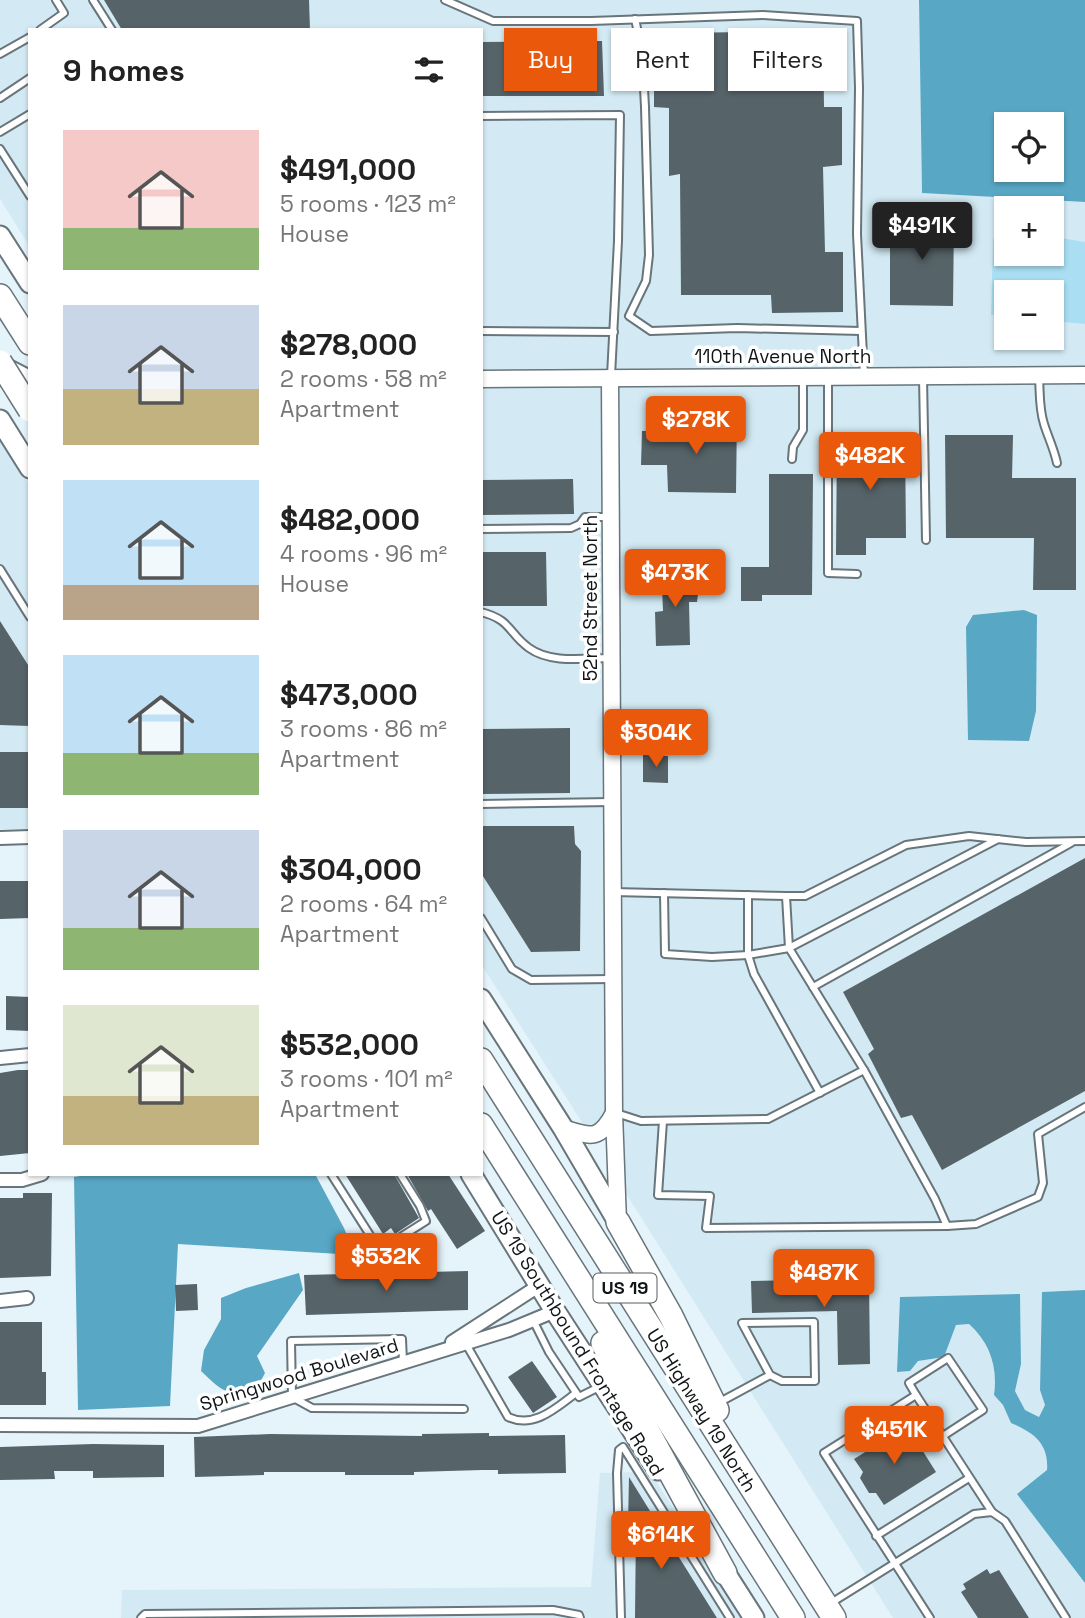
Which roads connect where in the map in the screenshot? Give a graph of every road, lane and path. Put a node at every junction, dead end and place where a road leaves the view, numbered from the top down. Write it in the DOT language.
graph roads {
  1 [pos="56,0"];
  2 [pos="93,0"];
  3 [pos="446,0"];
  4 [pos="635,19"];
  5 [pos="43,28"];
  6 [pos="109,28"];
  7 [pos="28,38"];
  8 [pos="0,54"];
  9 [pos="28,79"];
  10 [pos="0,98"];
  11 [pos="28,115"];
  12 [pos="483,116"];
  13 [pos="0,132"];
  14 [pos="0,149"];
  15 [pos="28,193"];
  16 [pos="0,236"];
  17 [pos="28,280"];
  18 [pos="0,296"];
  19 [pos="483,331"];
  20 [pos="862,331"];
  21 [pos="614,332"];
  22 [pos="28,341"];
  23 [pos="0,364"];
  24 [pos="1039,375"];
  25 [pos="1085,375"];
  26 [pos="864,376"];
  27 [pos="923,376"];
  28 [pos="803,377"];
  29 [pos="828,377"];
  30 [pos="610,378"];
  31 [pos="483,379"];
  32 [pos="28,382"];
  33 [pos="28,383"];
  34 [pos="0,385"];
  35 [pos="28,407"];
  36 [pos="0,420"];
  37 [pos="792,459"];
  38 [pos="1057,463"];
  39 [pos="28,465"];
  40 [pos="611,517"];
  41 [pos="483,529"];
  42 [pos="926,540"];
  43 [pos="0,569"];
  44 [pos="857,574"];
  45 [pos="483,613"];
  46 [pos="28,614"];
  47 [pos="612,658"];
  48 [pos="612,802"];
  49 [pos="483,804"];
  50 [pos="28,837"];
  51 [pos="0,838"];
  52 [pos="998,839"];
  53 [pos="1073,841"];
  54 [pos="1085,841"];
  55 [pos="613,892"];
  56 [pos="664,893"];
  57 [pos="748,895"];
  58 [pos="786,896"];
  59 [pos="483,921"];
  60 [pos="789,948"];
  61 [pos="748,955"];
  62 [pos="613,979"];
  63 [pos="813,987"];
  64 [pos="483,1002"];
  65 [pos="28,1055"];
  66 [pos="0,1058"];
  67 [pos="483,1063"];
  68 [pos="864,1070"];
  69 [pos="820,1093"];
  70 [pos="1085,1107"];
  71 [pos="614,1113"];
  72 [pos="663,1121"];
  73 [pos="483,1128"];
  74 [pos="563,1128"];
  75 [pos="35,1176"];
  76 [pos="332,1176"];
  77 [pos="401,1176"];
  78 [pos="472,1176"];
  79 [pos="0,1180"];
  80 [pos="618,1222"];
  81 [pos="947,1226"];
  82 [pos="548,1230"];
  83 [pos="540,1285"];
  84 [pos="27,1298"];
  85 [pos="0,1301"];
  86 [pos="555,1311"];
  87 [pos="533,1320"];
  88 [pos="465,1342"];
  89 [pos="440,1350"];
  90 [pos="403,1362"];
  91 [pos="770,1375"];
  92 [pos="603,1385"];
  93 [pos="576,1393"];
  94 [pos="916,1395"];
  95 [pos="292,1396"];
  96 [pos="715,1405"];
  97 [pos="464,1409"];
  98 [pos="0,1425"];
  99 [pos="943,1436"];
  100 [pos="970,1478"];
  101 [pos="992,1513"];
  102 [pos="770,1517"];
  103 [pos="876,1536"];
  104 [pos="895,1564"];
  105 [pos="722,1580"];
  106 [pos="830,1612"];
  107 [pos="141,1618"];
  108 [pos="580,1618"];
  109 [pos="621,1618"];
  110 [pos="730,1618"];
  111 [pos="754,1618"];
  112 [pos="793,1618"];
  113 [pos="930,1618"];
  114 [pos="1066,1618"];
  1 -- 5 [label="lane"];
  2 -- 6 [label="lane"];
  3 -- 4 [label="lane"];
  4 -- 20 [label="lane"];
  4 -- 20 [label="lane"];
  7 -- 8 [label="lane"];
  9 -- 10 [label="lane"];
  11 -- 13 [label="lane"];
  12 -- 21 [label="lane"];
  14 -- 15 [label="lane"];
  16 -- 17 [label="main road"];
  18 -- 22 [label="highway"];
  19 -- 21 [label="lane"];
  20 -- 26 [label="lane"];
  21 -- 30 [label="lane"];
  23 -- 32 [label="main road"];
  23 -- 35 [label="highway, bridge"];
  24 -- 25 [label="street, 110th Avenue North"];
  24 -- 27 [label="street, 110th Avenue North"];
  24 -- 38 [label="lane"];
  26 -- 27 [label="street, 110th Avenue North"];
  26 -- 29 [label="street, 110th Avenue North"];
  27 -- 42 [label="lane"];
  28 -- 29 [label="street, 110th Avenue North"];
  28 -- 30 [label="street, 110th Avenue North"];
  28 -- 37 [label="lane"];
  29 -- 44 [label="lane"];
  30 -- 31 [label="street, 110th Avenue North"];
  30 -- 40 [label="street, 52nd Street North"];
  33 -- 34 [label="street"];
  36 -- 39 [label="main road"];
  40 -- 41 [label="lane"];
  40 -- 47 [label="street, 52nd Street North"];
  43 -- 46 [label="lane"];
  45 -- 47 [label="lane"];
  47 -- 48 [label="street, 52nd Street North"];
  48 -- 49 [label="lane"];
  48 -- 55 [label="street, 52nd Street North"];
  50 -- 51 [label="street"];
  52 -- 53 [label="lane"];
  52 -- 58 [label="lane"];
  52 -- 60 [label="lane"];
  53 -- 54 [label="lane"];
  53 -- 63 [label="lane"];
  55 -- 56 [label="lane"];
  55 -- 62 [label="street, 52nd Street North"];
  56 -- 57 [label="lane"];
  56 -- 61 [label="lane"];
  57 -- 58 [label="lane"];
  57 -- 61 [label="lane"];
  58 -- 60 [label="lane"];
  59 -- 62 [label="lane"];
  60 -- 61 [label="lane"];
  60 -- 63 [label="lane"];
  61 -- 69 [label="lane"];
  62 -- 71 [label="street, 52nd Street North"];
  63 -- 68 [label="lane"];
  64 -- 74 [label="main road"];
  65 -- 66 [label="street"];
  67 -- 102 [label="highway, US Highway 19 North / US 19"];
  68 -- 69 [label="lane"];
  68 -- 81 [label="lane"];
  69 -- 72 [label="lane"];
  70 -- 81 [label="lane"];
  71 -- 72 [label="lane"];
  71 -- 74 [label="street"];
  71 -- 80 [label="street, 52nd Street North"];
  72 -- 81 [label="lane"];
  73 -- 82 [label="highway, US Highway 19 North / US 19"];
  74 -- 80 [label="main road"];
  75 -- 79 [label="street"];
  76 -- 77 [label="lane"];
  78 -- 83 [label="main road, US 19 Southbound Frontage Road"];
  80 -- 96 [label="highway"];
  82 -- 105 [label="highway"];
  82 -- 112 [label="highway, US Highway 19 North / US 19"];
  83 -- 86 [label="main road, US 19 Southbound Frontage Road"];
  83 -- 89 [label="street, Springwood Boulevard"];
  84 -- 85 [label="street"];
  86 -- 87 [label="street, Springwood Boulevard"];
  86 -- 92 [label="main road, US 19 Southbound Frontage Road"];
  87 -- 88 [label="street, Springwood Boulevard"];
  87 -- 93 [label="lane"];
  88 -- 89 [label="street, Springwood Boulevard"];
  88 -- 93 [label="lane"];
  89 -- 90 [label="street, Springwood Boulevard"];
  90 -- 95 [label="street, Springwood Boulevard"];
  90 -- 95 [label="lane"];
  91 -- 91 [label="lane"];
  91 -- 96 [label="lane"];
  92 -- 93 [label="lane"];
  92 -- 105 [label="main road, US 19 Southbound Frontage Road"];
  94 -- 99 [label="lane"];
  94 -- 99 [label="lane"];
  94 -- 103 [label="lane"];
  95 -- 97 [label="lane"];
  95 -- 98 [label="street, Springwood Boulevard"];
  96 -- 102 [label="highway"];
  99 -- 100 [label="lane"];
  100 -- 101 [label="lane"];
  100 -- 103 [label="lane"];
  101 -- 104 [label="lane"];
  101 -- 114 [label="lane"];
  102 -- 106 [label="highway, US Highway 19 North / US 19"];
  103 -- 104 [label="lane"];
  104 -- 106 [label="lane"];
  104 -- 113 [label="lane"];
  105 -- 109 [label="lane"];
  105 -- 110 [label="lane"];
  105 -- 111 [label="main road, US 19 Southbound Frontage Road"];
  107 -- 108 [label="lane"];
}
